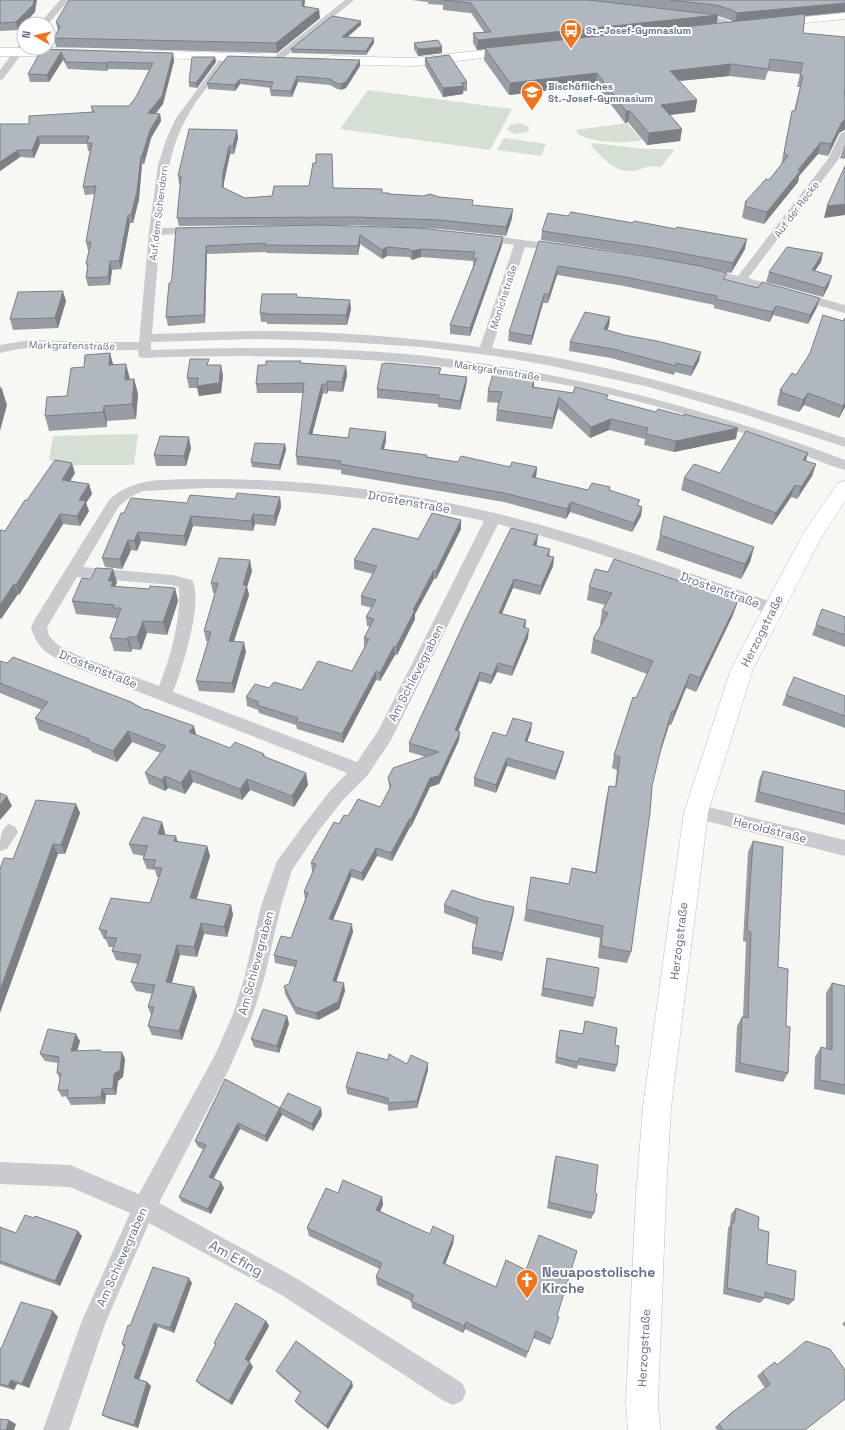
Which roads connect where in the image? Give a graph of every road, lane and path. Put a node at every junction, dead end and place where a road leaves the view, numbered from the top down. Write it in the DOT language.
graph roads {
  1 [pos="65,0"];
  2 [pos="350,0"];
  3 [pos="684,15"];
  4 [pos="50,16"];
  5 [pos="845,16"];
  6 [pos="761,24"];
  7 [pos="746,26"];
  8 [pos="734,27"];
  9 [pos="711,30"];
  10 [pos="16,49"];
  11 [pos="56,50"];
  12 [pos="529,50"];
  13 [pos="0,52"];
  14 [pos="83,52"];
  15 [pos="130,54"];
  16 [pos="16,55"];
  17 [pos="226,57"];
  18 [pos="277,58"];
  19 [pos="292,59"];
  20 [pos="323,60"];
  21 [pos="0,76"];
  22 [pos="845,134"];
  23 [pos="209,230"];
  24 [pos="155,232"];
  25 [pos="467,236"];
  26 [pos="521,242"];
  27 [pos="568,249"];
  28 [pos="691,269"];
  29 [pos="741,280"];
  30 [pos="845,309"];
  31 [pos="145,342"];
  32 [pos="0,349"];
  33 [pos="485,351"];
  34 [pos="845,443"];
  35 [pos="845,465"];
  36 [pos="845,487"];
  37 [pos="493,518"];
  38 [pos="73,570"];
  39 [pos="773,609"];
  40 [pos="164,694"];
  41 [pos="361,771"];
  42 [pos="696,812"];
  43 [pos="845,848"];
  44 [pos="0,1172"];
  45 [pos="144,1208"];
  46 [pos="453,1392"];
  47 [pos="56,1430"];
  48 [pos="644,1430"];
  1 -- 4 [label="street"];
  2 -- 18 [label="street"];
  3 -- 8 [label="street"];
  5 -- 6 [label="street"];
  7 -- 8 [label="street"];
  8 -- 9 [label="street"];
  10 -- 13 [label="street"];
  11 -- 14 [label="street"];
  12 -- 20 [label="street"];
  15 -- 17 [label="street"];
  16 -- 21 [label="street"];
  17 -- 18 [label="street"];
  17 -- 24 [label="street, Auf dem Schendorn"];
  18 -- 19 [label="street"];
  22 -- 29 [label="street, Auf der Recke"];
  23 -- 24 [label="street"];
  24 -- 31 [label="street, Auf dem Schendorn"];
  25 -- 26 [label="street"];
  26 -- 27 [label="street"];
  26 -- 33 [label="street, Monichstraße"];
  28 -- 29 [label="street"];
  29 -- 30 [label="street"];
  31 -- 32 [label="street, Markgrafenstraße"];
  31 -- 33 [label="street, Markgrafenstraße"];
  31 -- 35 [label="street, Markgrafenstraße"];
  33 -- 34 [label="street, Markgrafenstraße"];
  36 -- 39 [label="street, Herzogstraße"];
  37 -- 38 [label="street, Drostenstraße"];
  37 -- 39 [label="street, Drostenstraße"];
  37 -- 41 [label="street, Am Schievegraben"];
  38 -- 40 [label="street, Drostenstraße"];
  38 -- 40 [label="street"];
  39 -- 42 [label="street, Herzogstraße"];
  40 -- 41 [label="street, Drostenstraße"];
  41 -- 45 [label="street, Am Schievegraben"];
  42 -- 43 [label="street, Heroldstraße"];
  42 -- 48 [label="street, Herzogstraße"];
  44 -- 45 [label="street, Am Efing"];
  45 -- 46 [label="street, Am Efing"];
  45 -- 47 [label="street, Am Schievegraben"];
}
